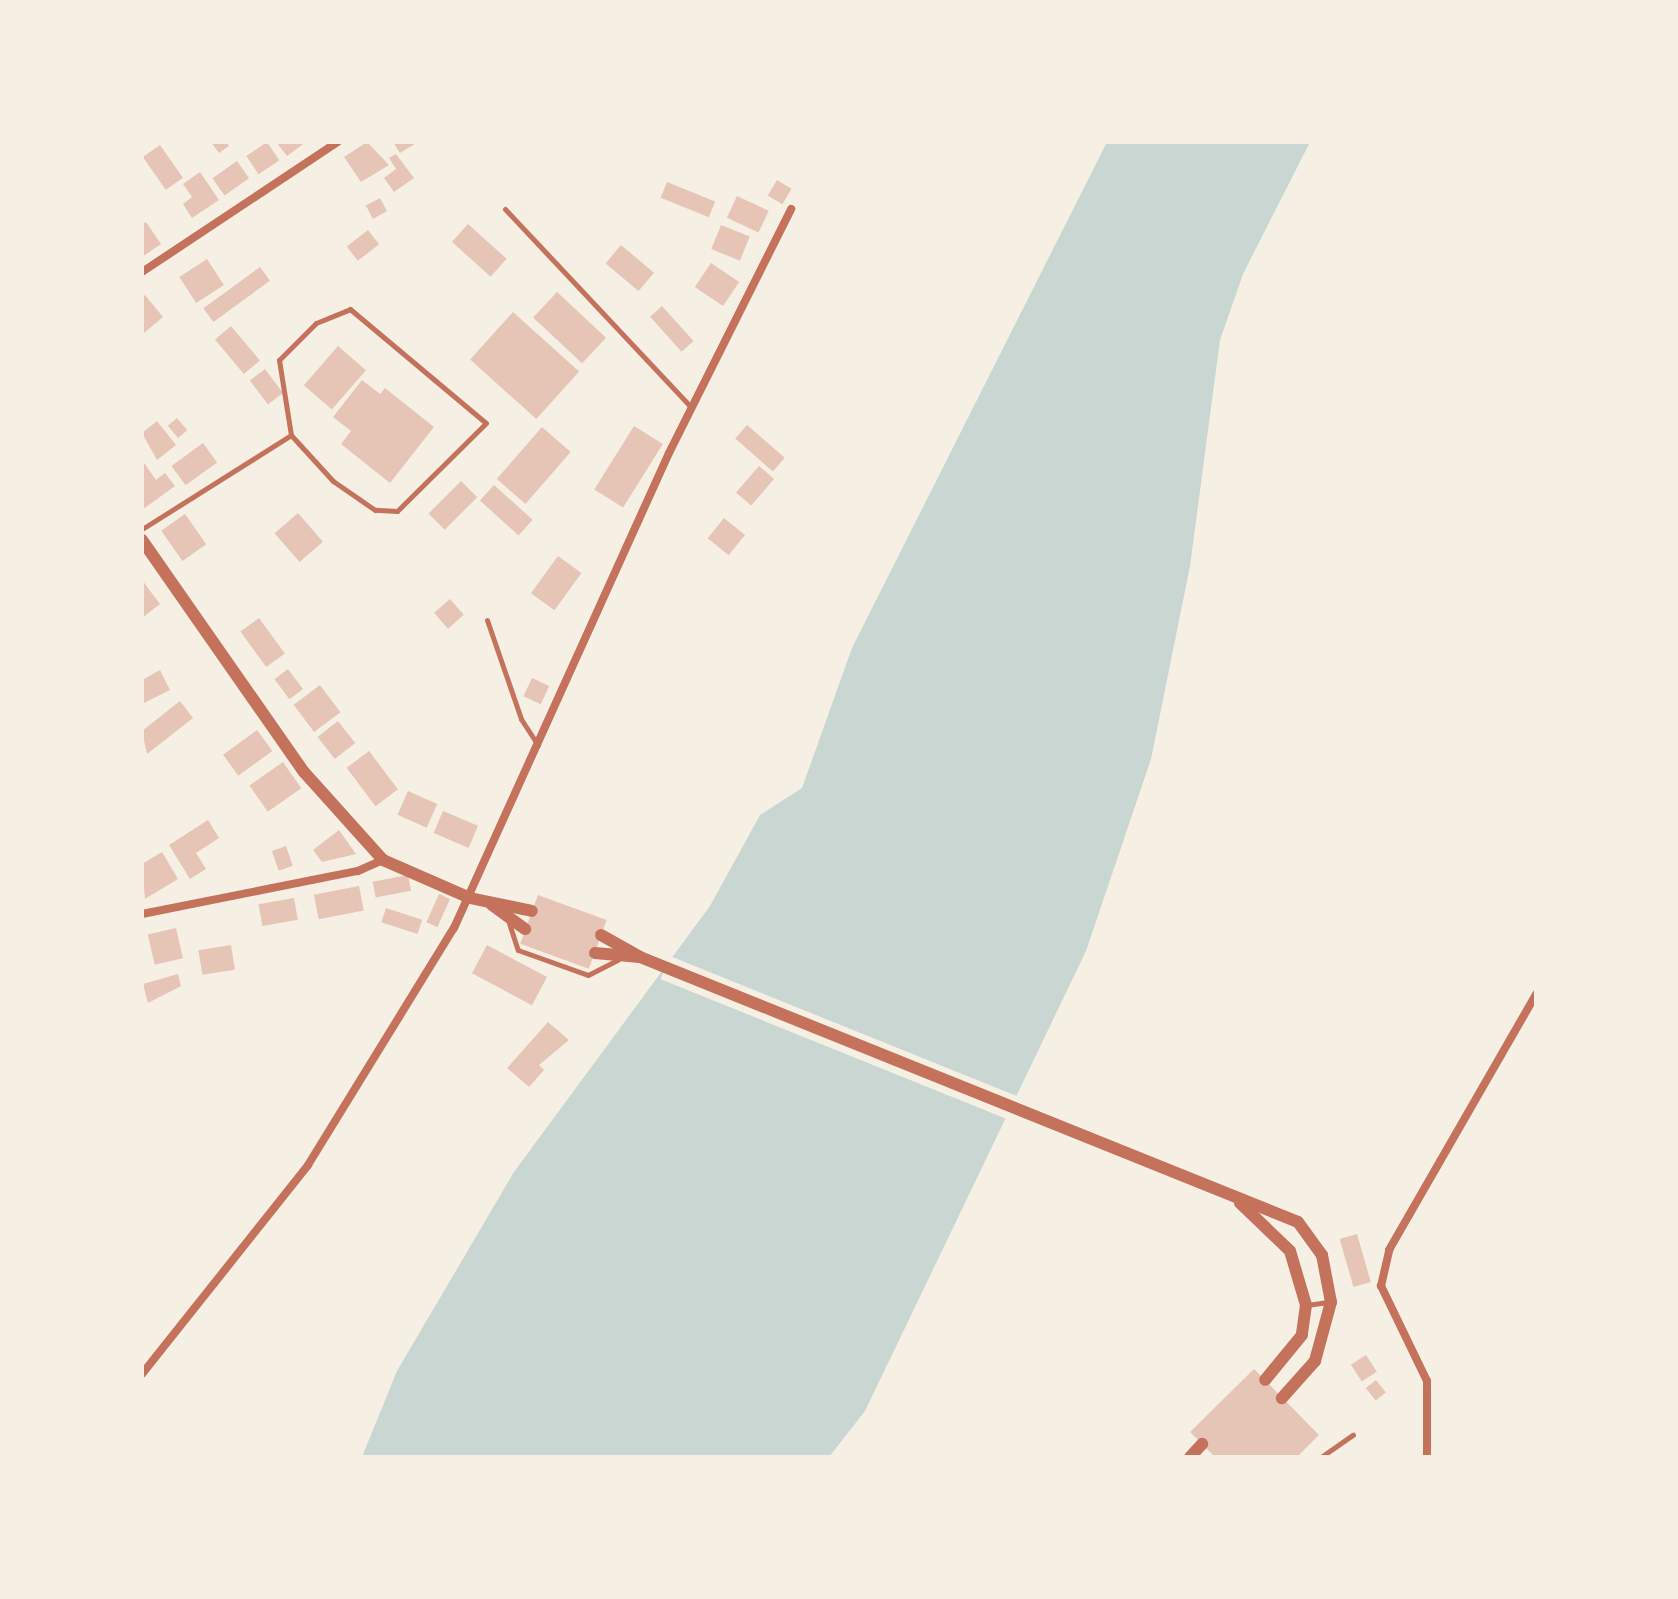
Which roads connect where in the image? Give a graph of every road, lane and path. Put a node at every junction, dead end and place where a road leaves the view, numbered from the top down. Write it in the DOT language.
graph roads {
  1 [pos="338,142"];
  2 [pos="505,209"];
  3 [pos="791,209"];
  4 [pos="142,272"];
  5 [pos="691,408"];
  6 [pos="291,435"];
  7 [pos="142,529"];
  8 [pos="142,540"];
  9 [pos="487,620"];
  10 [pos="539,746"];
  11 [pos="383,860"];
  12 [pos="470,898"];
  13 [pos="492,905"];
  14 [pos="532,911"];
  15 [pos="142,914"];
  16 [pos="509,923"];
  17 [pos="525,929"];
  18 [pos="601,935"];
  19 [pos="595,953"];
  20 [pos="640,957"];
  21 [pos="617,960"];
  22 [pos="1536,994"];
  23 [pos="1232,1198"];
  24 [pos="1331,1302"];
  25 [pos="1306,1305"];
  26 [pos="142,1374"];
  27 [pos="1265,1380"];
  28 [pos="1282,1398"];
  29 [pos="1353,1435"];
  30 [pos="1202,1444"];
  31 [pos="1190,1457"];
  32 [pos="1321,1457"];
  33 [pos="1427,1457"];
  1 -- 4 [label="street"];
  2 -- 5 [label="lane"];
  3 -- 5 [label="street"];
  5 -- 10 [label="street"];
  6 -- 6 [label="lane"];
  6 -- 7 [label="lane"];
  8 -- 11 [label="street"];
  9 -- 10 [label="lane"];
  10 -- 12 [label="street"];
  11 -- 12 [label="street"];
  11 -- 15 [label="street"];
  12 -- 13 [label="street"];
  12 -- 26 [label="street"];
  13 -- 14 [label="street"];
  13 -- 16 [label="street"];
  16 -- 17 [label="street"];
  16 -- 21 [label="lane"];
  18 -- 20 [label="street"];
  19 -- 21 [label="street"];
  20 -- 21 [label="street"];
  20 -- 23 [label="street"];
  22 -- 33 [label="street"];
  23 -- 24 [label="street"];
  23 -- 25 [label="street"];
  24 -- 25 [label="lane"];
  24 -- 28 [label="street"];
  25 -- 27 [label="street"];
  29 -- 32 [label="lane"];
  30 -- 31 [label="street"];
}
